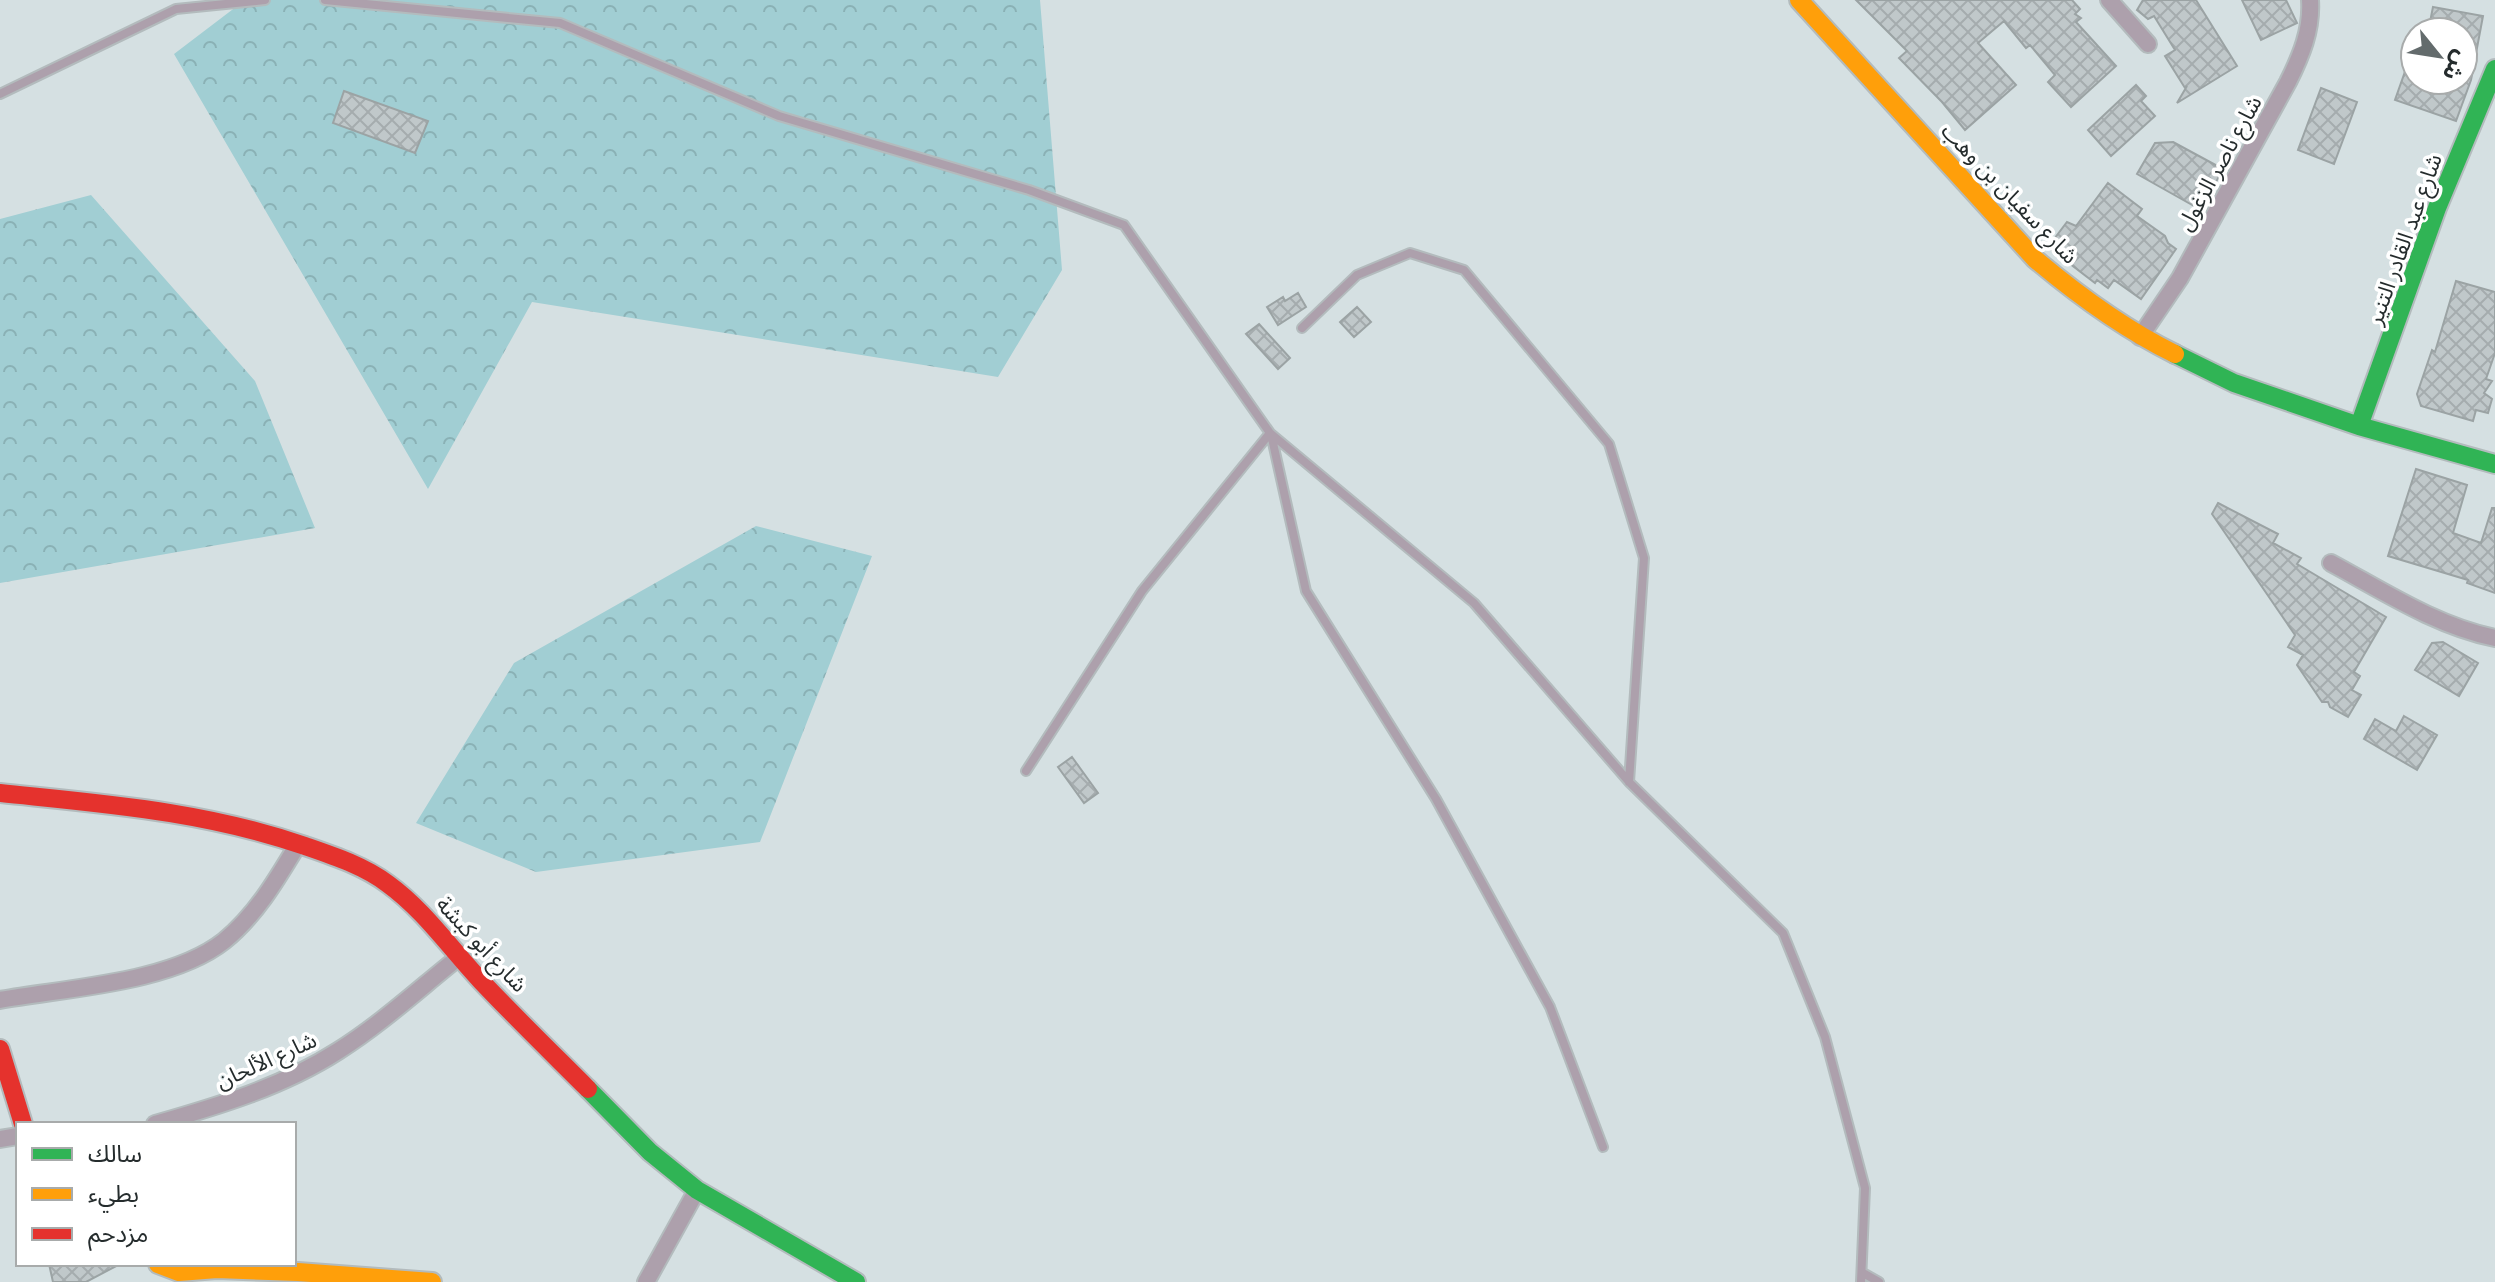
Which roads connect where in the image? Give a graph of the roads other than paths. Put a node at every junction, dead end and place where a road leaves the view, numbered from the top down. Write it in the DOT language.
graph roads {
  1 [pos="265,0"];
  2 [pos="325,0"];
  3 [pos="1799,0"];
  4 [pos="2109,0"];
  5 [pos="2310,0"];
  6 [pos="2148,44"];
  7 [pos="2495,69"];
  8 [pos="0,94"];
  9 [pos="1302,328"];
  10 [pos="2140,337"];
  11 [pos="2359,426"];
  12 [pos="1270,433"];
  13 [pos="2495,464"];
  14 [pos="2331,563"];
  15 [pos="2495,638"];
  16 [pos="1026,771"];
  17 [pos="1629,782"];
  18 [pos="0,793"];
  19 [pos="298,844"];
  20 [pos="459,957"];
  21 [pos="0,1000"];
  22 [pos="0,1049"];
  23 [pos="22,1122"];
  24 [pos="162,1122"];
  25 [pos="1603,1147"];
  26 [pos="697,1190"];
  27 [pos="161,1266"];
  28 [pos="1862,1277"];
  29 [pos="432,1282"];
  30 [pos="646,1282"];
  31 [pos="856,1282"];
  32 [pos="1879,1282"];
  1 -- 8 [label="lane"];
  2 -- 12 [label="lane"];
  3 -- 10 [label="street, شارع سفيان بن وهب"];
  4 -- 6 [label="street"];
  5 -- 10 [label="street, شارع ناصر الزغول"];
  7 -- 11 [label="street, شارع عبد القادر التنير"];
  9 -- 17 [label="lane"];
  10 -- 11 [label="street, شارع سفيان بن وهب"];
  11 -- 13 [label="street, شارع سفيان بن وهب"];
  12 -- 16 [label="lane"];
  12 -- 17 [label="lane"];
  12 -- 25 [label="lane"];
  14 -- 15 [label="street"];
  17 -- 28 [label="lane"];
  18 -- 19 [label="street, شارع أبو كبشة"];
  19 -- 20 [label="street, شارع أبو كبشة"];
  19 -- 21 [label="street"];
  20 -- 24 [label="street, شارع الألحان"];
  20 -- 26 [label="street, شارع أبو كبشة"];
  22 -- 23 [label="street"];
  26 -- 30 [label="street"];
  26 -- 31 [label="street, شارع أبو كبشة"];
  27 -- 29 [label="street"];
  28 -- 32 [label="lane"];
}
